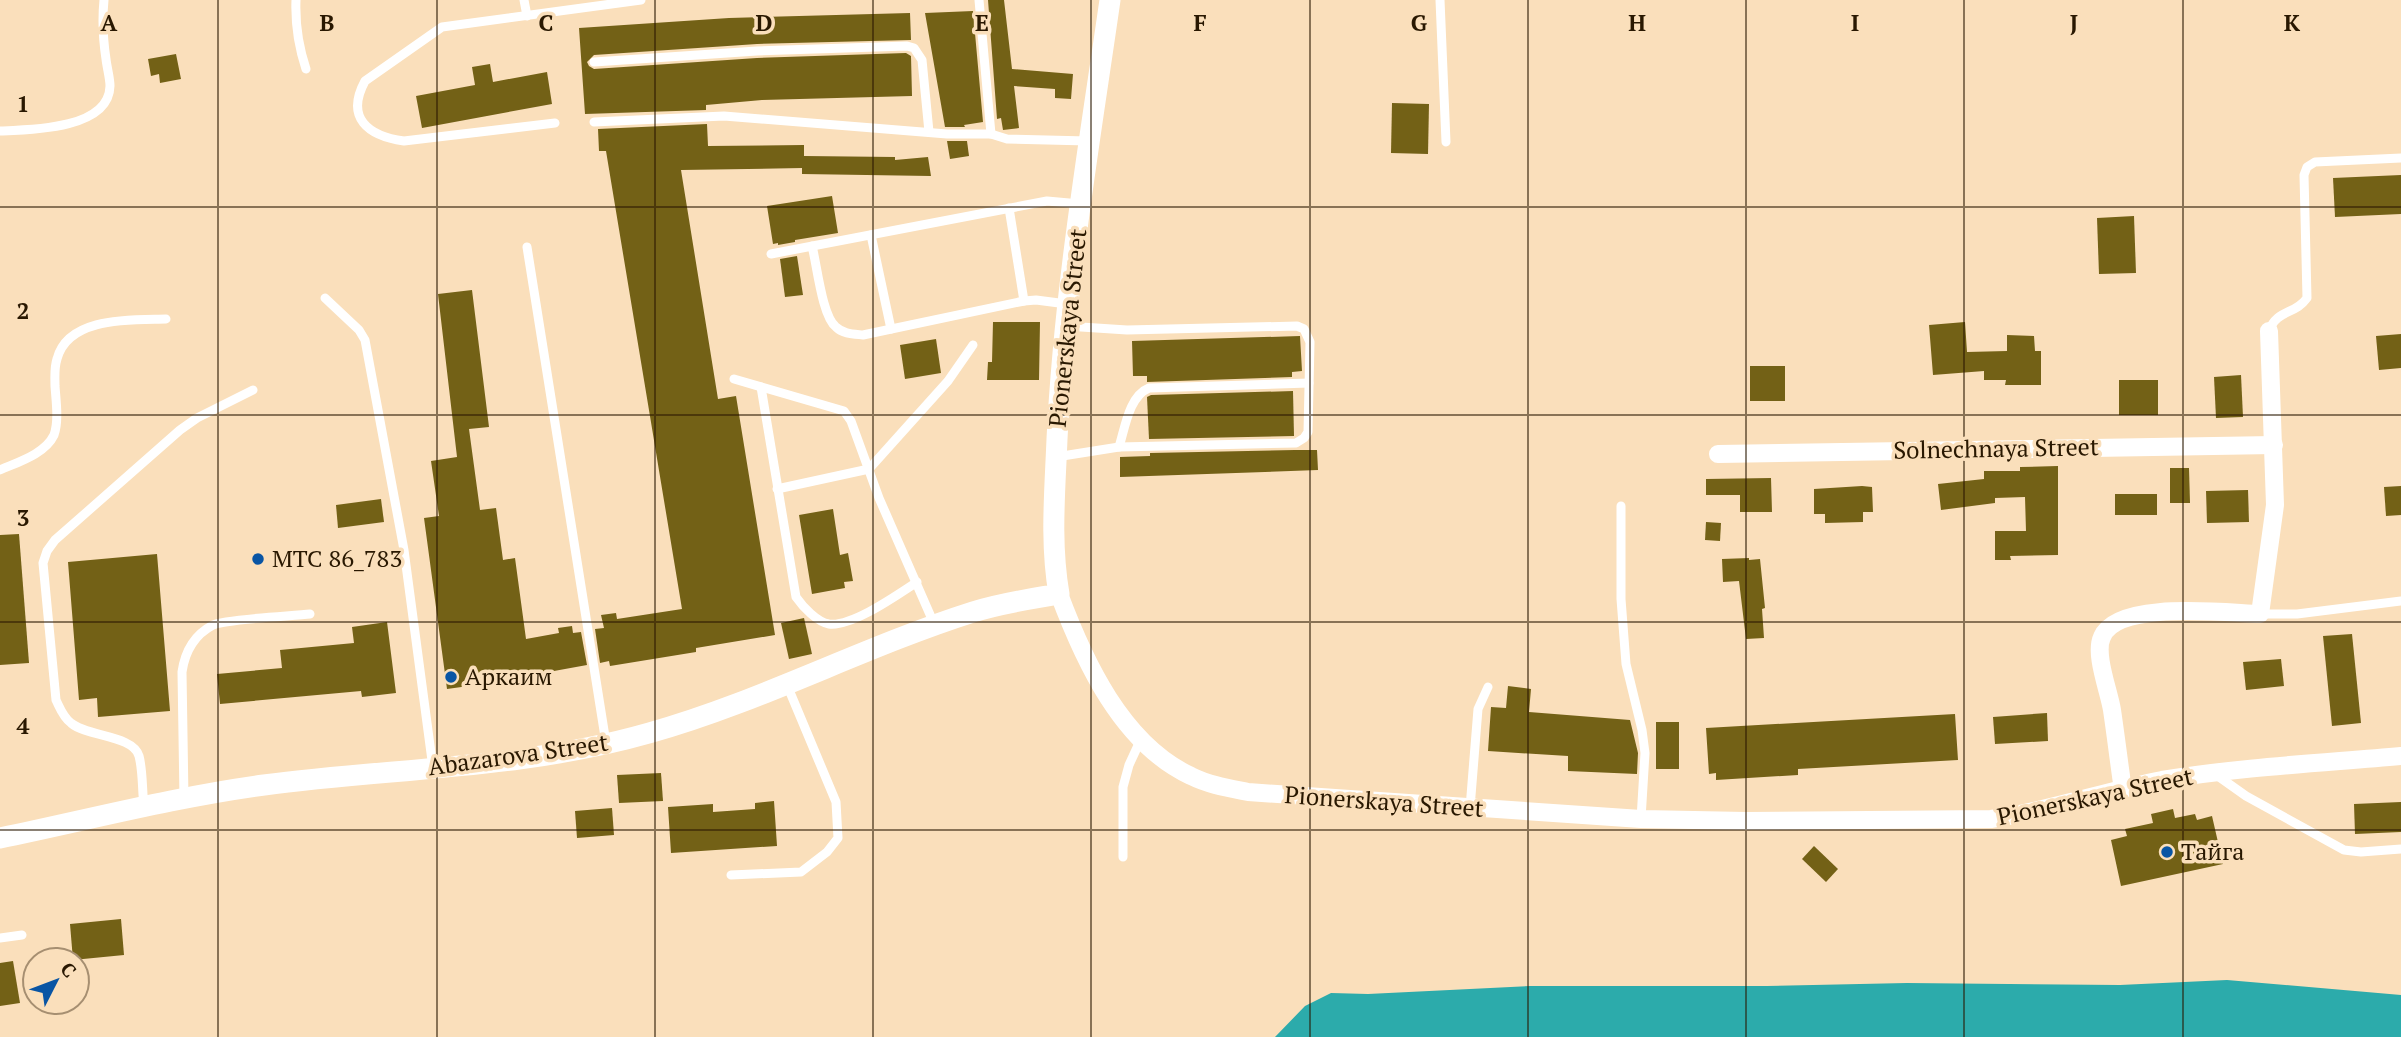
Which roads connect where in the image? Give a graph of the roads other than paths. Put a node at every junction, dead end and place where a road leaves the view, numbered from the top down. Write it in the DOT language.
graph roads {
  1 [pos="104,0"];
  2 [pos="296,0"];
  3 [pos="524,0"];
  4 [pos="641,0"];
  5 [pos="979,0"];
  6 [pos="1110,0"];
  7 [pos="1440,0"];
  8 [pos="603,1"];
  9 [pos="527,16"];
  10 [pos="594,62"];
  11 [pos="306,69"];
  12 [pos="594,122"];
  13 [pos="555,123"];
  14 [pos="0,131"];
  15 [pos="929,132"];
  16 [pos="991,134"];
  17 [pos="1090,141"];
  18 [pos="1446,142"];
  19 [pos="2401,158"];
  20 [pos="1080,204"];
  21 [pos="1009,208"];
  22 [pos="872,235"];
  23 [pos="813,246"];
  24 [pos="527,247"];
  25 [pos="771,254"];
  26 [pos="325,298"];
  27 [pos="1024,301"];
  28 [pos="1067,304"];
  29 [pos="166,318"];
  30 [pos="1065,326"];
  31 [pos="891,329"];
  32 [pos="2269,331"];
  33 [pos="973,345"];
  34 [pos="734,379"];
  35 [pos="1309,383"];
  36 [pos="761,387"];
  37 [pos="253,390"];
  38 [pos="2274,445"];
  39 [pos="1119,447"];
  40 [pos="1718,454"];
  41 [pos="1056,457"];
  42 [pos="869,469"];
  43 [pos="0,470"];
  44 [pos="777,489"];
  45 [pos="1621,506"];
  46 [pos="917,582"];
  47 [pos="1059,594"];
  48 [pos="2401,601"];
  49 [pos="310,614"];
  50 [pos="2260,614"];
  51 [pos="935,626"];
  52 [pos="786,684"];
  53 [pos="1488,687"];
  54 [pos="1141,739"];
  55 [pos="606,744"];
  56 [pos="2401,756"];
  57 [pos="433,769"];
  58 [pos="2214,773"];
  59 [pos="2123,790"];
  60 [pos="184,799"];
  61 [pos="144,808"];
  62 [pos="1470,808"];
  63 [pos="1642,819"];
  64 [pos="0,838"];
  65 [pos="2401,849"];
  66 [pos="1123,857"];
  67 [pos="731,875"];
  68 [pos="22,934"];
  69 [pos="0,938"];
  1 -- 14 [label="lane"];
  2 -- 11 [label="lane"];
  3 -- 9 [label="lane"];
  4 -- 8 [label="lane"];
  5 -- 16 [label="lane"];
  6 -- 17 [label="street, Pionerskaya Street"];
  7 -- 18 [label="lane"];
  8 -- 9 [label="lane"];
  9 -- 13 [label="lane"];
  10 -- 15 [label="lane"];
  12 -- 15 [label="lane"];
  15 -- 16 [label="lane"];
  16 -- 17 [label="lane"];
  17 -- 20 [label="street, Pionerskaya Street"];
  19 -- 32 [label="lane"];
  20 -- 21 [label="lane"];
  20 -- 28 [label="street, Pionerskaya Street"];
  21 -- 22 [label="lane"];
  21 -- 27 [label="lane"];
  22 -- 23 [label="lane"];
  22 -- 31 [label="lane"];
  23 -- 25 [label="lane"];
  23 -- 31 [label="lane"];
  24 -- 55 [label="lane"];
  26 -- 57 [label="lane"];
  27 -- 28 [label="lane"];
  27 -- 31 [label="lane"];
  28 -- 30 [label="street, Pionerskaya Street"];
  29 -- 43 [label="lane"];
  30 -- 35 [label="lane"];
  30 -- 41 [label="street, Pionerskaya Street"];
  32 -- 38 [label="street"];
  33 -- 42 [label="lane"];
  34 -- 36 [label="lane"];
  35 -- 39 [label="lane"];
  35 -- 39 [label="lane"];
  36 -- 42 [label="lane"];
  36 -- 44 [label="lane"];
  37 -- 61 [label="lane"];
  38 -- 40 [label="street, Solnechnaya Street"];
  38 -- 50 [label="street"];
  39 -- 41 [label="lane"];
  41 -- 47 [label="street, Pionerskaya Street"];
  42 -- 44 [label="lane"];
  42 -- 46 [label="lane"];
  44 -- 46 [label="lane"];
  45 -- 63 [label="lane"];
  46 -- 51 [label="lane"];
  47 -- 51 [label="street, Abazarova Street"];
  47 -- 54 [label="street, Pionerskaya Street"];
  48 -- 50 [label="lane"];
  49 -- 60 [label="lane"];
  50 -- 59 [label="street"];
  51 -- 52 [label="street, Abazarova Street"];
  52 -- 55 [label="street, Abazarova Street"];
  52 -- 67 [label="lane"];
  53 -- 62 [label="lane"];
  54 -- 62 [label="street, Pionerskaya Street"];
  54 -- 66 [label="lane"];
  55 -- 57 [label="street, Abazarova Street"];
  56 -- 58 [label="street, Pionerskaya Street"];
  57 -- 60 [label="street, Abazarova Street"];
  58 -- 59 [label="street, Pionerskaya Street"];
  58 -- 65 [label="lane"];
  59 -- 63 [label="street, Pionerskaya Street"];
  60 -- 61 [label="street, Abazarova Street"];
  61 -- 64 [label="street, Abazarova Street"];
  62 -- 63 [label="street, Pionerskaya Street"];
  68 -- 69 [label="lane"];
}
